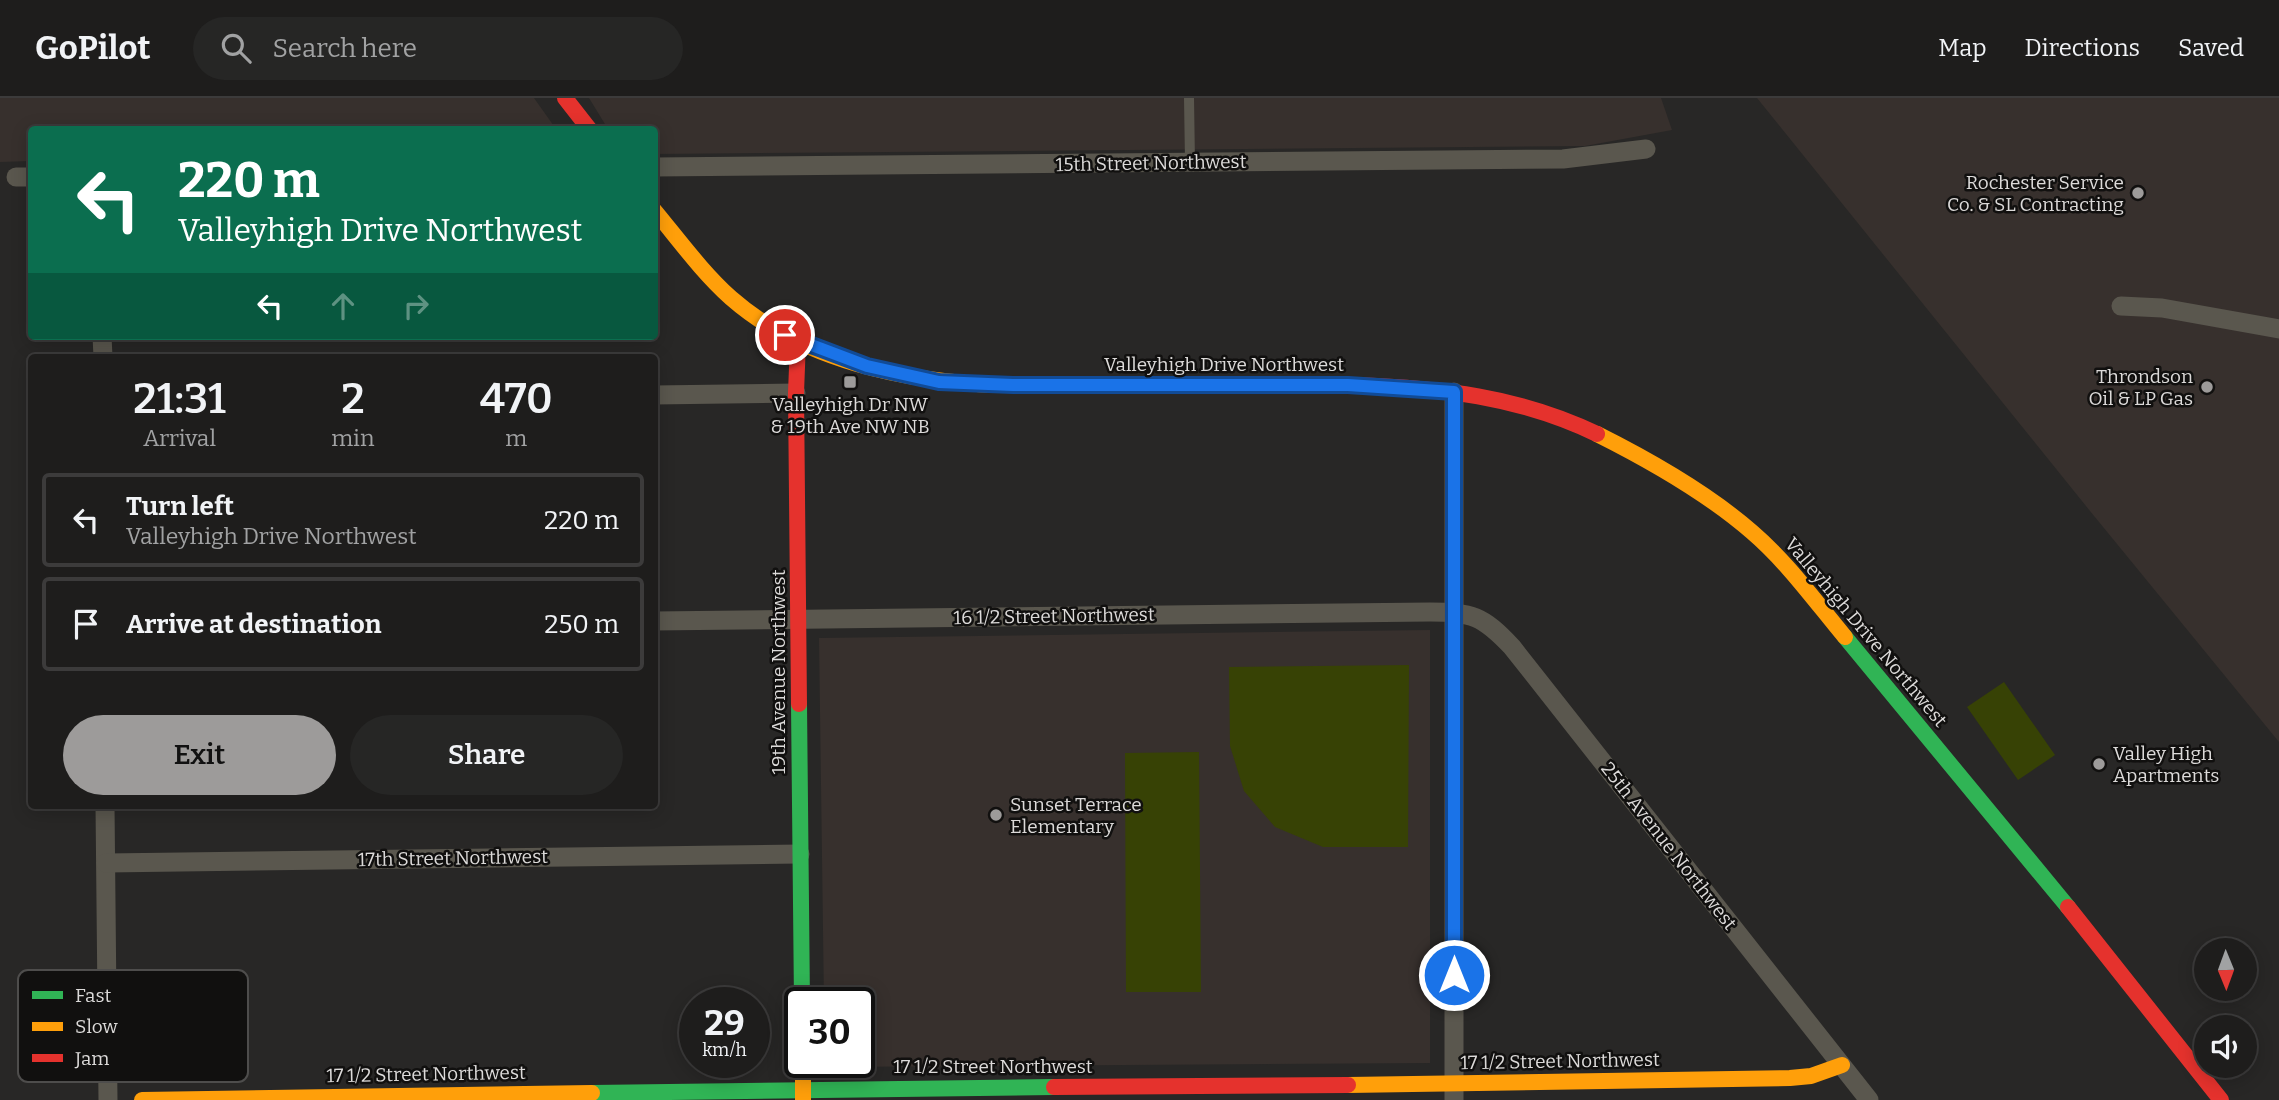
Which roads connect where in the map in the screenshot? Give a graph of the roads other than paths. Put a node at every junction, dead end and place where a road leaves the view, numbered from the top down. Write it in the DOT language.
graph roads {
  1 [pos="565,98"];
  2 [pos="1189,98"];
  3 [pos="587,126"];
  4 [pos="1646,149"];
  5 [pos="1190,162"];
  6 [pos="658,167"];
  7 [pos="658,215"];
  8 [pos="2121,306"];
  9 [pos="2279,328"];
  10 [pos="798,341"];
  11 [pos="1454,392"];
  12 [pos="796,393"];
  13 [pos="658,395"];
  14 [pos="1454,612"];
  15 [pos="800,619"];
  16 [pos="658,621"];
  17 [pos="105,809"];
  18 [pos="800,854"];
  19 [pos="106,863"];
  20 [pos="107,970"];
  21 [pos="802,987"];
  22 [pos="1842,1065"];
  23 [pos="108,1082"];
  24 [pos="1454,1092"];
  25 [pos="803,1095"];
  26 [pos="108,1100"];
  27 [pos="142,1100"];
  28 [pos="1869,1100"];
  29 [pos="2221,1100"];
  1 -- 3 [label="street"];
  2 -- 5 [label="lane"];
  4 -- 5 [label="street, 15th Street Northwest"];
  5 -- 6 [label="street, 15th Street Northwest"];
  7 -- 10 [label="street, Valleyhigh Drive Northwest"];
  8 -- 9 [label="street"];
  10 -- 11 [label="street, Valleyhigh Drive Northwest"];
  10 -- 12 [label="street, 19th Avenue Northwest"];
  11 -- 14 [label="street"];
  11 -- 29 [label="street, Valleyhigh Drive Northwest"];
  12 -- 13 [label="street"];
  12 -- 15 [label="street, 19th Avenue Northwest"];
  14 -- 15 [label="street, 16 1/2 Street Northwest"];
  14 -- 22 [label="street, 25th Avenue Northwest"];
  14 -- 24 [label="street"];
  15 -- 16 [label="street, 16 1/2 Street Northwest"];
  15 -- 18 [label="street, 19th Avenue Northwest"];
  17 -- 19 [label="street"];
  18 -- 19 [label="street, 17th Street Northwest"];
  18 -- 21 [label="street, 19th Avenue Northwest"];
  19 -- 20 [label="street"];
  22 -- 24 [label="street, 17 1/2 Street Northwest"];
  22 -- 28 [label="street, 25th Avenue Northwest"];
  23 -- 26 [label="street"];
  24 -- 25 [label="street, 17 1/2 Street Northwest"];
  25 -- 27 [label="street, 17 1/2 Street Northwest"];
}
